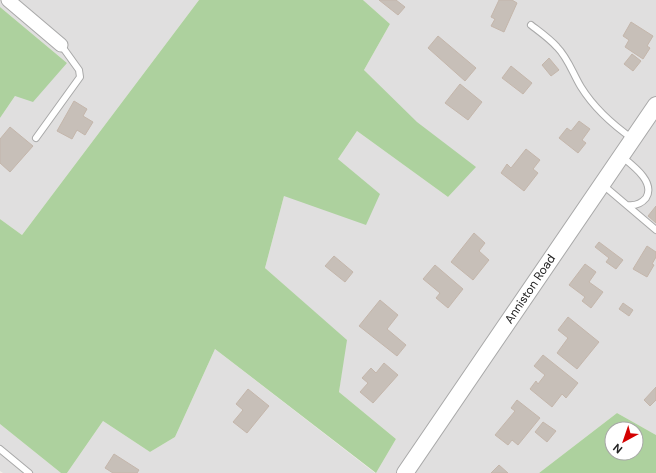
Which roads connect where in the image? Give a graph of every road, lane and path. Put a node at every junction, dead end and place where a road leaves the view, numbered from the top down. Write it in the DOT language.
graph roads {
  1 [pos="8,0"];
  2 [pos="531,25"];
  3 [pos="61,45"];
  4 [pos="656,105"];
  5 [pos="36,138"];
  6 [pos="633,139"];
  7 [pos="621,156"];
  8 [pos="602,184"];
  9 [pos="627,205"];
  10 [pos="656,230"];
  11 [pos="0,448"];
  12 [pos="29,473"];
  13 [pos="405,473"];
  1 -- 3 [label="street"];
  2 -- 6 [label="lane"];
  3 -- 5 [label="lane"];
  4 -- 6 [label="street, Anniston Road"];
  6 -- 7 [label="street, Anniston Road"];
  7 -- 8 [label="street, Anniston Road"];
  7 -- 9 [label="lane"];
  8 -- 9 [label="lane"];
  8 -- 13 [label="street, Anniston Road"];
  9 -- 10 [label="lane"];
  11 -- 12 [label="lane"];
}
